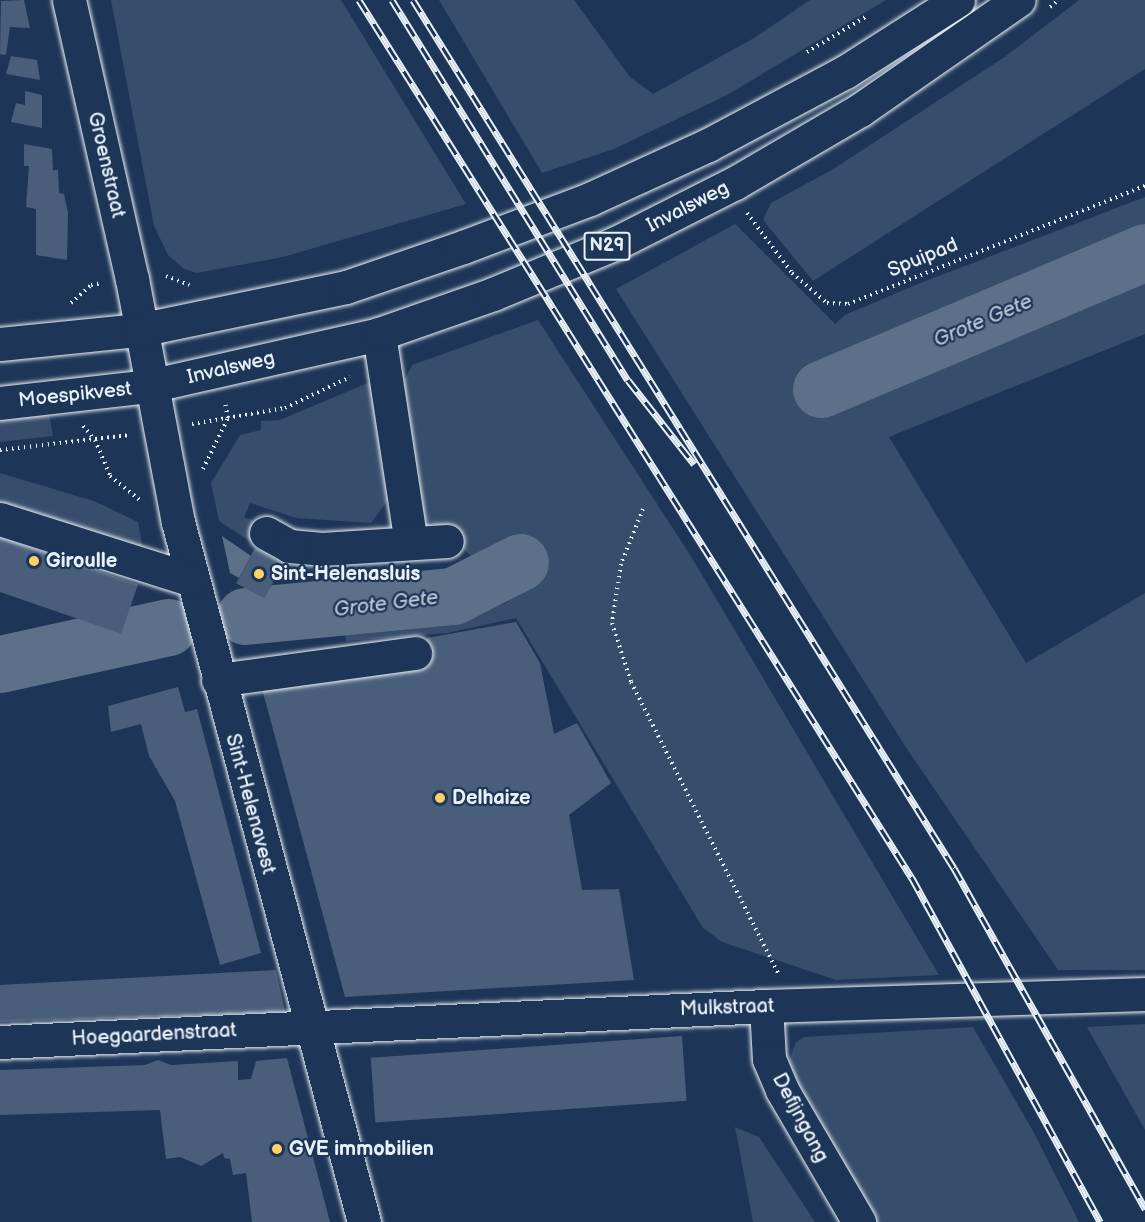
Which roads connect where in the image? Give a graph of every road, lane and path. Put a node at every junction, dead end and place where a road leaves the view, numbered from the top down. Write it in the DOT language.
graph roads {
  1 [pos="69,0"];
  2 [pos="958,0"];
  3 [pos="1018,0"];
  4 [pos="873,12"];
  5 [pos="803,55"];
  6 [pos="1145,186"];
  7 [pos="745,210"];
  8 [pos="163,275"];
  9 [pos="195,284"];
  10 [pos="91,285"];
  11 [pos="68,306"];
  12 [pos="139,330"];
  13 [pos="379,334"];
  14 [pos="0,344"];
  15 [pos="149,386"];
  16 [pos="0,402"];
  17 [pos="247,414"];
  18 [pos="228,418"];
  19 [pos="0,450"];
  20 [pos="643,509"];
  21 [pos="0,519"];
  22 [pos="178,522"];
  23 [pos="266,533"];
  24 [pos="447,541"];
  25 [pos="411,542"];
  26 [pos="192,580"];
  27 [pos="415,653"];
  28 [pos="218,680"];
  29 [pos="1145,994"];
  30 [pos="780,1005"];
  31 [pos="309,1027"];
  32 [pos="0,1042"];
  33 [pos="364,1222"];
  34 [pos="859,1222"];
  1 -- 12 [label="street, Groenstraat"];
  2 -- 12 [label="street, N29"];
  3 -- 13 [label="street, Invalsweg / N29"];
  4 -- 5 [label="path"];
  6 -- 7 [label="path, Spuipad"];
  8 -- 9 [label="path"];
  10 -- 11 [label="path"];
  12 -- 14 [label="street, N29"];
  12 -- 15 [label="street, Sint-Helenavest"];
  13 -- 15 [label="street, Invalsweg / N29"];
  13 -- 25 [label="street"];
  15 -- 16 [label="street, Moespikvest / N29"];
  15 -- 22 [label="street, Sint-Helenavest"];
  17 -- 18 [label="path"];
  19 -- 22 [label="path"];
  20 -- 30 [label="path"];
  21 -- 26 [label="street"];
  22 -- 26 [label="street, Sint-Helenavest"];
  23 -- 25 [label="street"];
  24 -- 25 [label="street"];
  26 -- 28 [label="street, Sint-Helenavest"];
  27 -- 28 [label="street"];
  28 -- 31 [label="street, Sint-Helenavest"];
  29 -- 30 [label="street, Mulkstraat"];
  30 -- 31 [label="street, Mulkstraat"];
  30 -- 34 [label="street, Defijngang"];
  31 -- 32 [label="street, Hoegaardenstraat"];
  31 -- 33 [label="street, Sint-Helenavest"];
}
